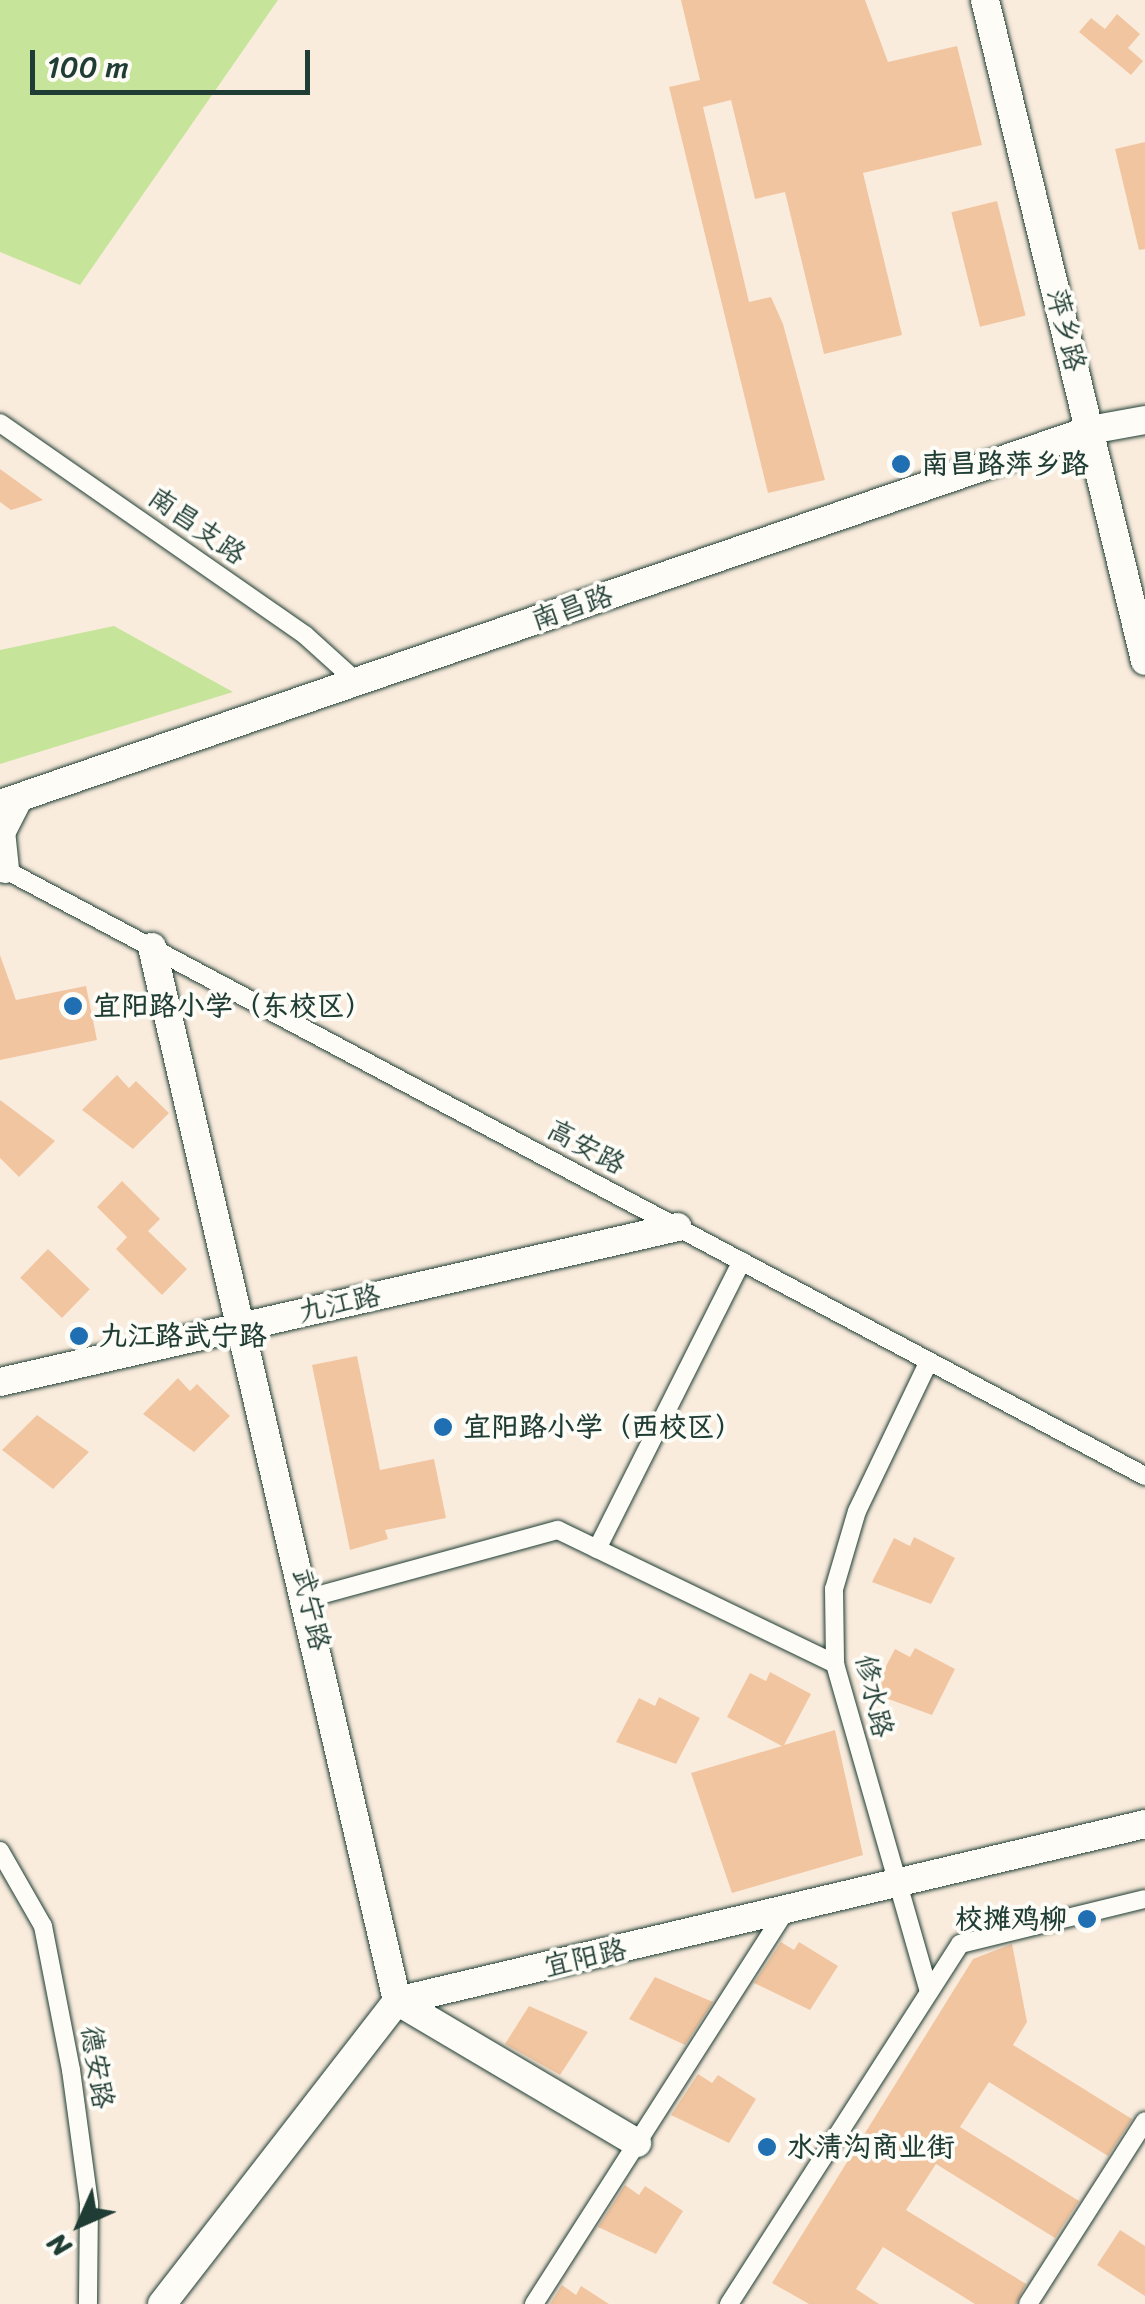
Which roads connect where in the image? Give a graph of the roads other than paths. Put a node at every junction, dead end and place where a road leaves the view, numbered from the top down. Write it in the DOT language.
graph roads {
  1 [pos="984,0"];
  2 [pos="1145,420"];
  3 [pos="0,423"];
  4 [pos="1090,430"];
  5 [pos="1145,661"];
  6 [pos="356,682"];
  7 [pos="9,802"];
  8 [pos="2,868"];
  9 [pos="152,947"];
  10 [pos="678,1228"];
  11 [pos="742,1261"];
  12 [pos="242,1326"];
  13 [pos="929,1361"];
  14 [pos="0,1382"];
  15 [pos="1145,1476"];
  16 [pos="596,1549"];
  17 [pos="309,1598"];
  18 [pos="835,1664"];
  19 [pos="1145,1824"];
  20 [pos="0,1852"];
  21 [pos="894,1885"];
  22 [pos="1145,1899"];
  23 [pos="785,1912"];
  24 [pos="929,1992"];
  25 [pos="397,2001"];
  26 [pos="1145,2121"];
  27 [pos="637,2144"];
  28 [pos="88,2304"];
  29 [pos="162,2304"];
  30 [pos="534,2304"];
  31 [pos="728,2304"];
  32 [pos="1028,2304"];
  1 -- 4 [label="street, 萍乡路"];
  2 -- 4 [label="street, 南昌路"];
  3 -- 6 [label="street, 南昌支路"];
  4 -- 5 [label="street, 萍乡路"];
  4 -- 6 [label="street, 南昌路"];
  6 -- 7 [label="street, 南昌路"];
  7 -- 8 [label="street"];
  8 -- 9 [label="street, 高安路"];
  9 -- 10 [label="street, 高安路"];
  9 -- 12 [label="street, 武宁路"];
  10 -- 11 [label="street, 高安路"];
  10 -- 12 [label="street, 九江路"];
  11 -- 13 [label="street, 高安路"];
  11 -- 16 [label="street"];
  12 -- 14 [label="street, 九江路"];
  12 -- 17 [label="street, 武宁路"];
  13 -- 15 [label="street, 高安路"];
  13 -- 18 [label="street, 修水路"];
  16 -- 17 [label="street"];
  16 -- 18 [label="street"];
  17 -- 25 [label="street, 武宁路"];
  18 -- 21 [label="street, 修水路"];
  19 -- 21 [label="street, 宜阳路"];
  20 -- 28 [label="street, 德安路"];
  21 -- 23 [label="street, 宜阳路"];
  21 -- 24 [label="street, 修水路"];
  22 -- 24 [label="street"];
  23 -- 25 [label="street, 宜阳路"];
  23 -- 27 [label="street"];
  24 -- 31 [label="street"];
  25 -- 27 [label="street"];
  25 -- 29 [label="street"];
  26 -- 32 [label="street"];
  27 -- 30 [label="street"];
}
